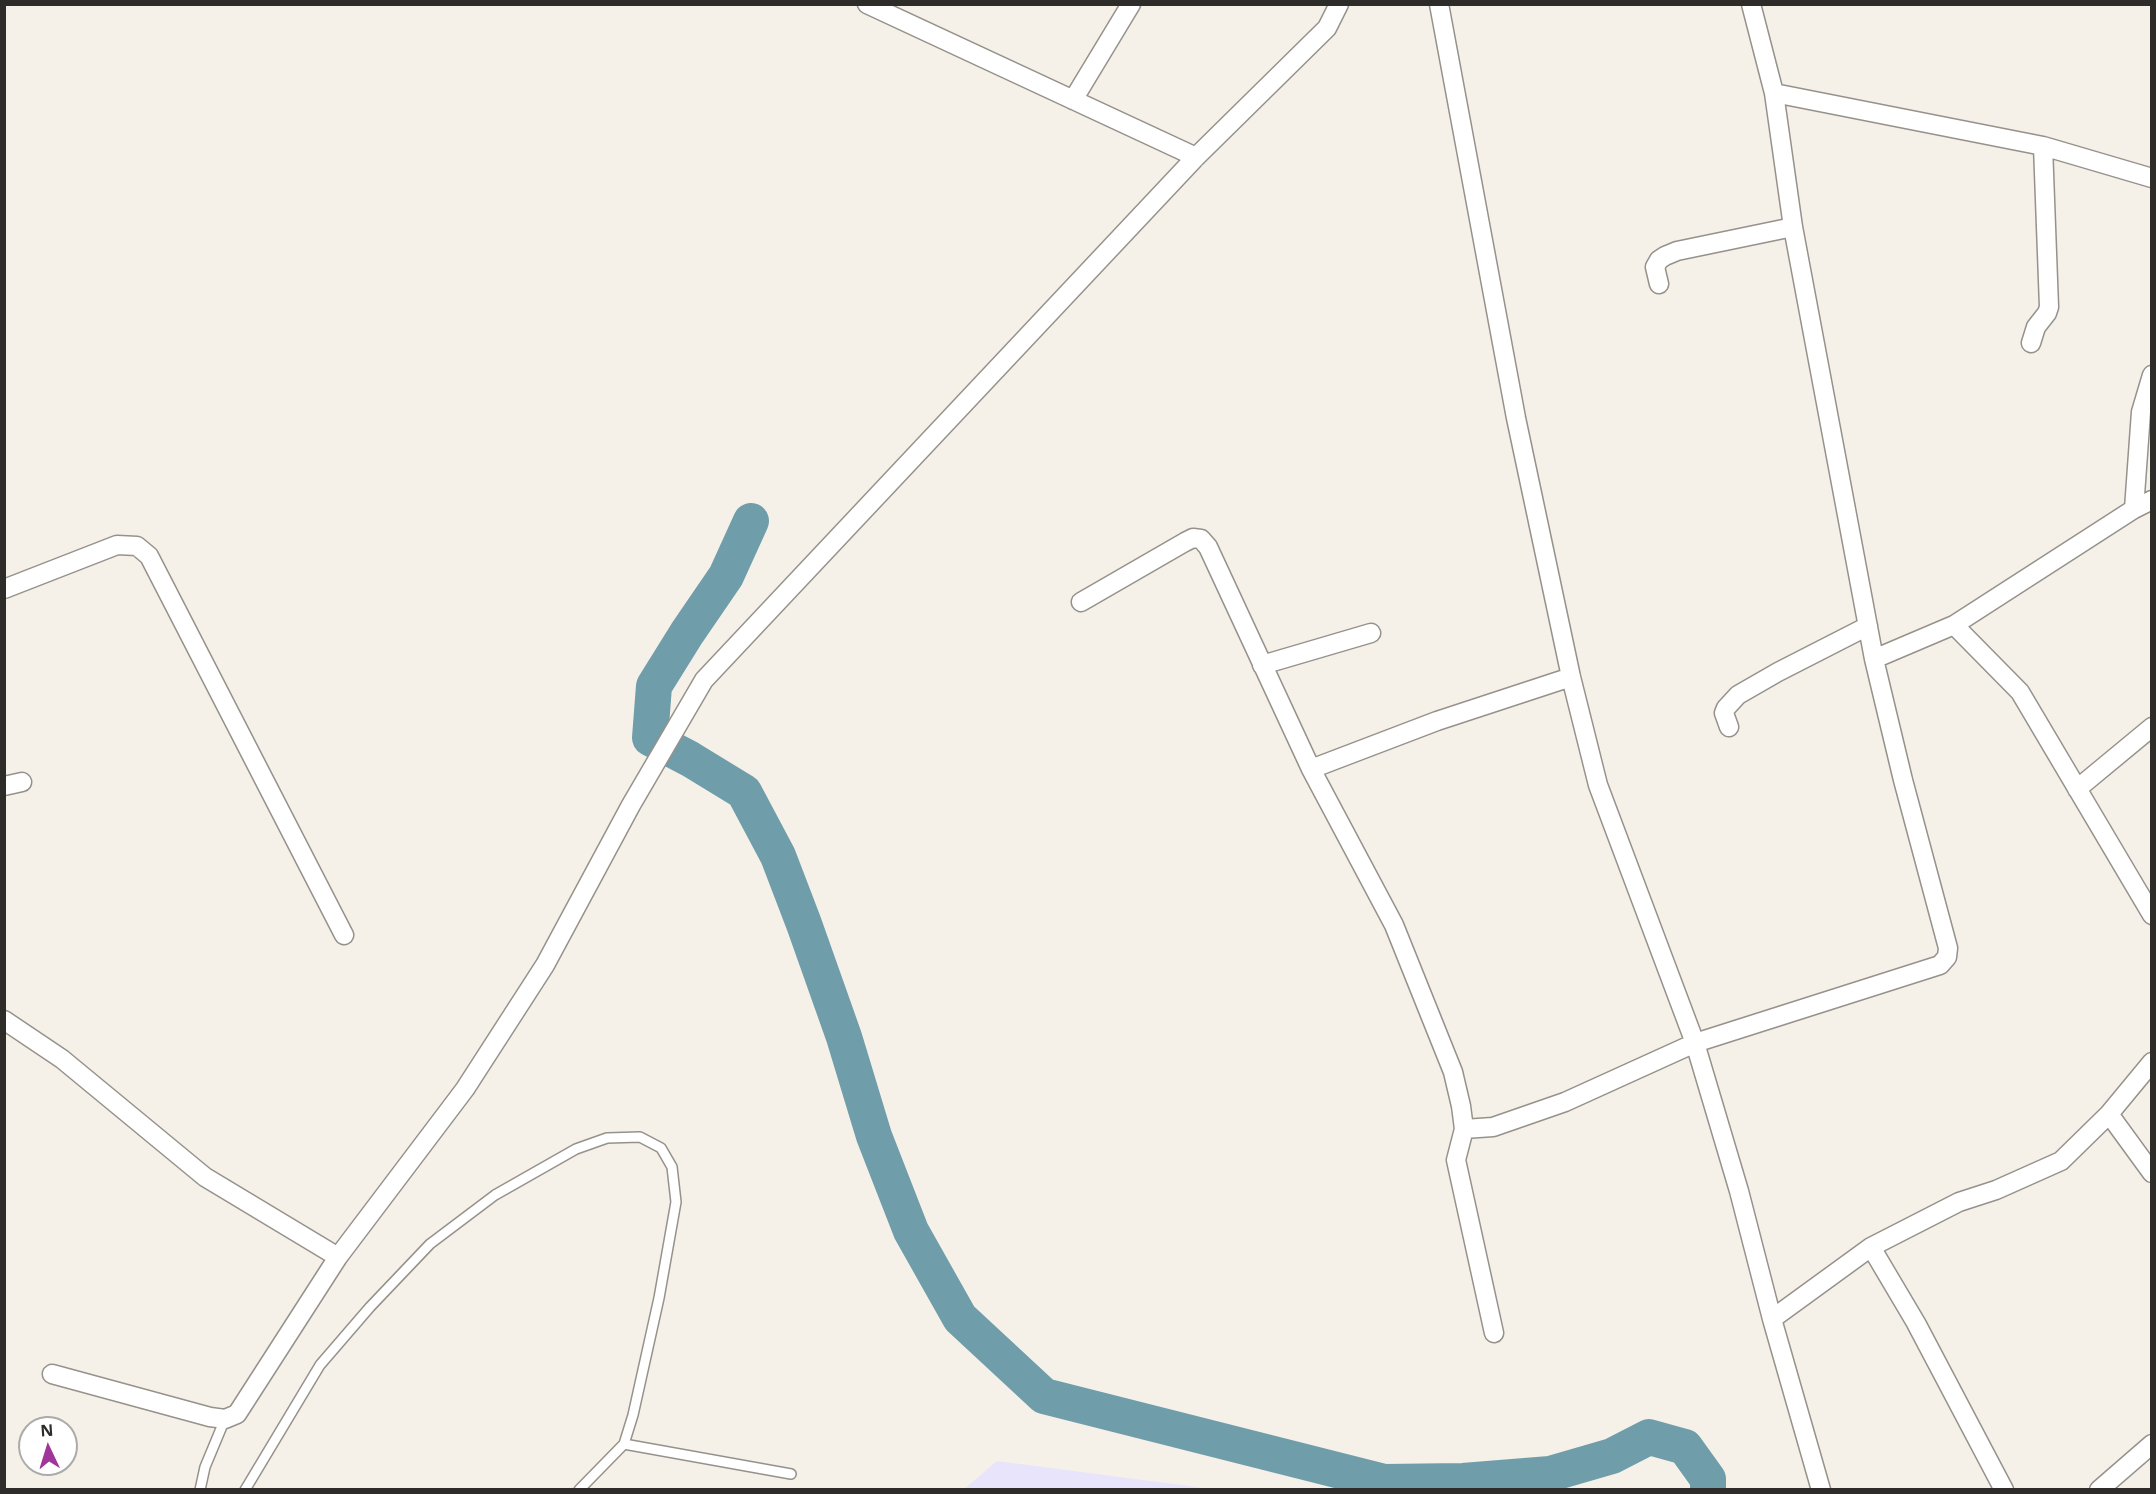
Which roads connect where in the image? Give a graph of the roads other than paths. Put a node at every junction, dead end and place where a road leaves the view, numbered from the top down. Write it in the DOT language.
graph roads {
  1 [pos="867,4"];
  2 [pos="1131,4"];
  3 [pos="1339,4"];
  4 [pos="1439,4"];
  5 [pos="1751,4"];
  6 [pos="1774,93"];
  7 [pos="1073,100"];
  8 [pos="2043,146"];
  9 [pos="1196,157"];
  10 [pos="2151,178"];
  11 [pos="1793,227"];
  12 [pos="1659,284"];
  13 [pos="2031,343"];
  14 [pos="2151,375"];
  15 [pos="2151,500"];
  16 [pos="2134,509"];
  17 [pos="4,589"];
  18 [pos="1081,602"];
  19 [pos="1954,625"];
  20 [pos="1868,626"];
  21 [pos="1371,633"];
  22 [pos="1874,659"];
  23 [pos="1262,665"];
  24 [pos="1571,677"];
  25 [pos="1729,727"];
  26 [pos="2151,728"];
  27 [pos="1311,769"];
  28 [pos="2077,789"];
  29 [pos="2151,915"];
  30 [pos="345,935"];
  31 [pos="4,1020"];
  32 [pos="1695,1043"];
  33 [pos="2151,1062"];
  34 [pos="2109,1114"];
  35 [pos="1464,1129"];
  36 [pos="2151,1173"];
  37 [pos="1870,1248"];
  38 [pos="338,1257"];
  39 [pos="1772,1319"];
  40 [pos="1494,1333"];
  41 [pos="52,1374"];
  42 [pos="225,1419"];
  43 [pos="624,1444"];
  44 [pos="2151,1444"];
  45 [pos="791,1474"];
  46 [pos="200,1490"];
  47 [pos="245,1490"];
  48 [pos="579,1490"];
  49 [pos="1821,1490"];
  50 [pos="2004,1490"];
  51 [pos="2099,1490"];
  1 -- 7 [label="street"];
  2 -- 7 [label="street"];
  3 -- 9 [label="street"];
  4 -- 24 [label="street"];
  5 -- 6 [label="street"];
  6 -- 8 [label="street"];
  6 -- 11 [label="street"];
  7 -- 9 [label="street"];
  8 -- 10 [label="street"];
  8 -- 13 [label="street"];
  9 -- 38 [label="street"];
  11 -- 12 [label="street"];
  11 -- 20 [label="street"];
  14 -- 16 [label="street"];
  15 -- 16 [label="street"];
  16 -- 19 [label="street"];
  17 -- 30 [label="street"];
  18 -- 23 [label="street"];
  19 -- 22 [label="street"];
  19 -- 28 [label="street"];
  20 -- 22 [label="street"];
  20 -- 25 [label="street"];
  21 -- 23 [label="street"];
  22 -- 32 [label="street"];
  23 -- 27 [label="street"];
  24 -- 27 [label="street"];
  24 -- 32 [label="street"];
  26 -- 28 [label="street"];
  27 -- 35 [label="street"];
  28 -- 29 [label="street"];
  31 -- 38 [label="street"];
  32 -- 35 [label="street"];
  32 -- 39 [label="street"];
  33 -- 34 [label="street"];
  34 -- 36 [label="street"];
  34 -- 37 [label="street"];
  35 -- 40 [label="street"];
  37 -- 39 [label="street"];
  37 -- 50 [label="street"];
  38 -- 42 [label="street"];
  39 -- 49 [label="street"];
  41 -- 42 [label="street"];
  42 -- 46 [label="lane"];
  43 -- 45 [label="lane"];
  43 -- 47 [label="lane"];
  43 -- 48 [label="lane"];
  44 -- 51 [label="street"];
}
